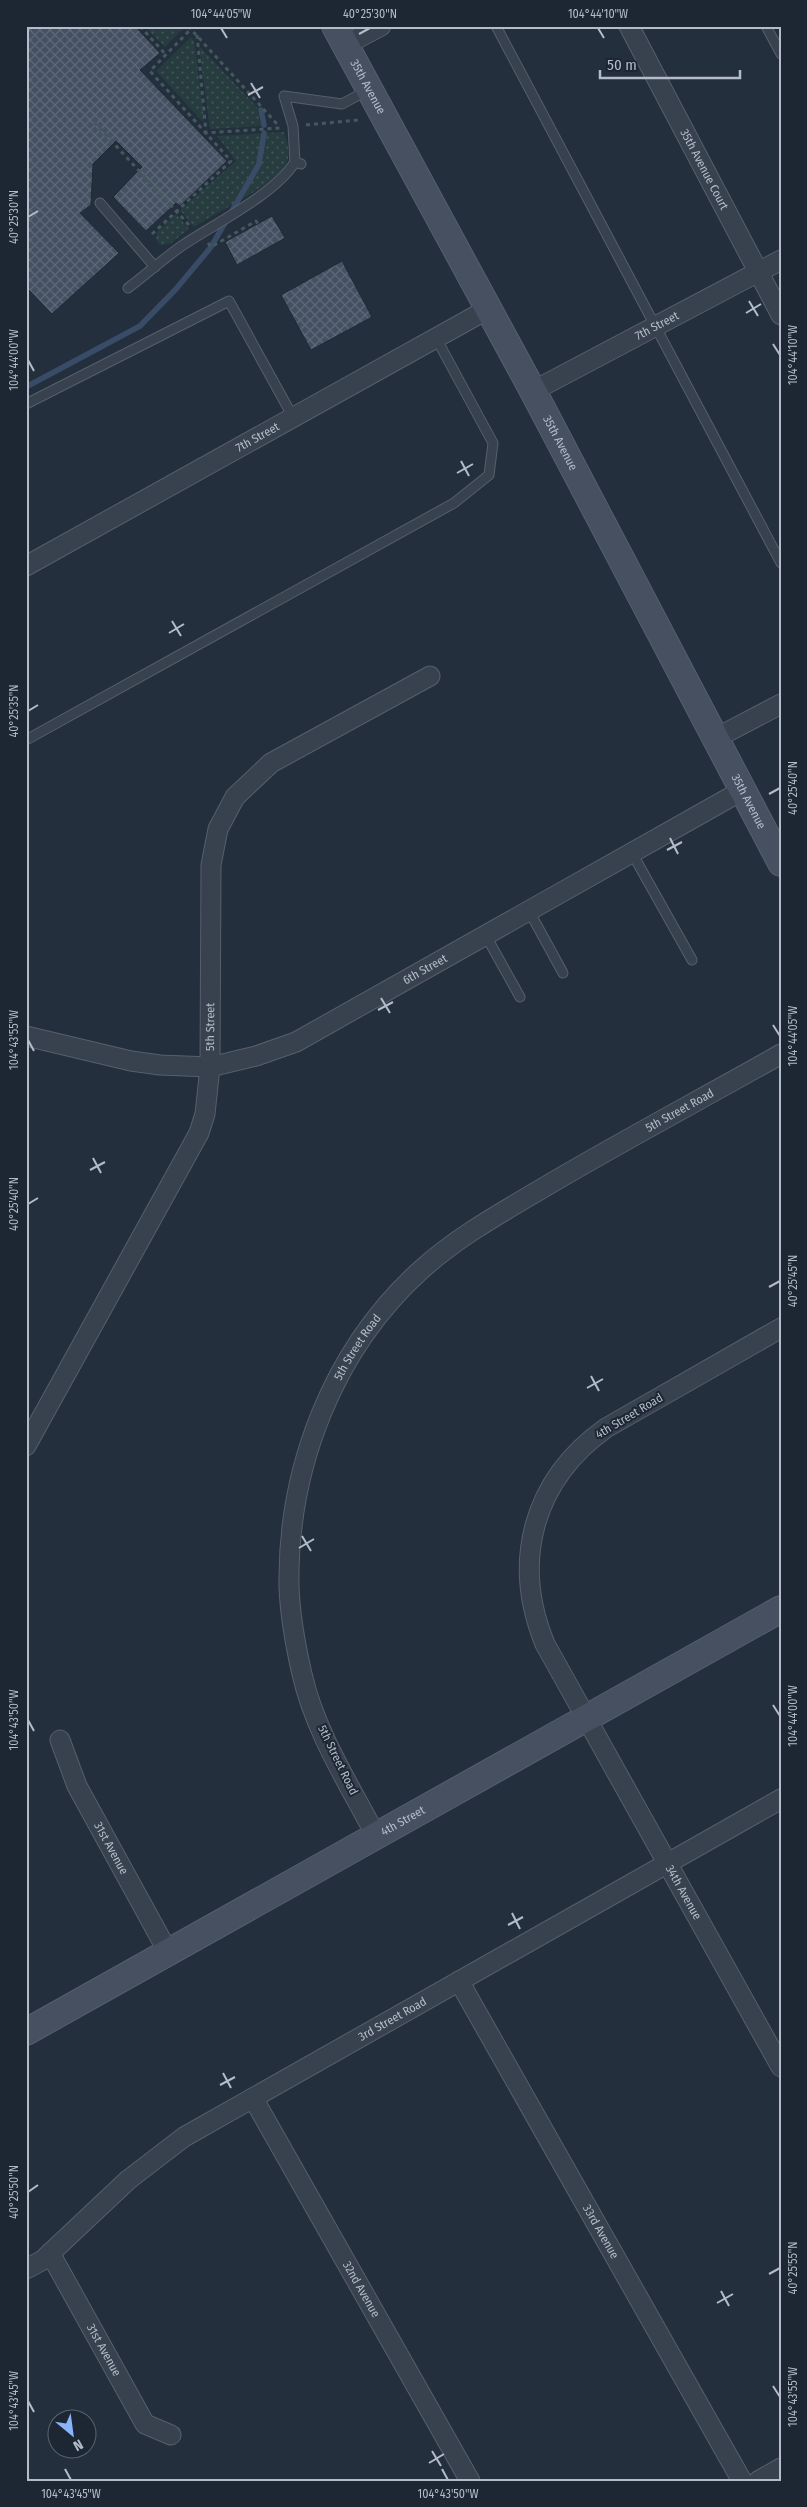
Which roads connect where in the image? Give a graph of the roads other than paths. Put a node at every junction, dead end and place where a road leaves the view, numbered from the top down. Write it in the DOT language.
graph roads {
  1 [pos="381,26"];
  2 [pos="496,26"];
  3 [pos="628,26"];
  4 [pos="766,26"];
  5 [pos="340,36"];
  6 [pos="781,54"];
  7 [pos="369,89"];
  8 [pos="100,203"];
  9 [pos="781,260"];
  10 [pos="156,267"];
  11 [pos="758,272"];
  12 [pos="128,288"];
  13 [pos="488,309"];
  14 [pos="781,315"];
  15 [pos="656,326"];
  16 [pos="436,338"];
  17 [pos="533,391"];
  18 [pos="26,404"];
  19 [pos="293,417"];
  20 [pos="781,563"];
  21 [pos="26,566"];
  22 [pos="430,676"];
  23 [pos="781,704"];
  24 [pos="716,738"];
  25 [pos="26,740"];
  26 [pos="743,790"];
  27 [pos="632,853"];
  28 [pos="781,863"];
  29 [pos="529,911"];
  30 [pos="486,936"];
  31 [pos="692,960"];
  32 [pos="563,973"];
  33 [pos="520,997"];
  34 [pos="26,1036"];
  35 [pos="781,1054"];
  36 [pos="210,1067"];
  37 [pos="781,1328"];
  38 [pos="26,1446"];
  39 [pos="781,1609"];
  40 [pos="586,1718"];
  41 [pos="60,1740"];
  42 [pos="781,1799"];
  43 [pos="376,1836"];
  44 [pos="666,1864"];
  45 [pos="168,1952"];
  46 [pos="459,1981"];
  47 [pos="26,2032"];
  48 [pos="779,2058"];
  49 [pos="253,2098"];
  50 [pos="50,2253"];
  51 [pos="26,2269"];
  52 [pos="171,2435"];
  53 [pos="781,2468"];
  54 [pos="470,2481"];
  55 [pos="742,2481"];
  56 [pos="758,2481"];
  1 -- 5 [label="street"];
  2 -- 15 [label="lane"];
  3 -- 11 [label="street, 35th Avenue Court"];
  4 -- 6 [label="lane"];
  5 -- 7 [label="main road, 35th Avenue"];
  7 -- 10 [label="lane"];
  7 -- 13 [label="main road, 35th Avenue"];
  8 -- 10 [label="lane"];
  9 -- 11 [label="street, 7th Street"];
  10 -- 12 [label="lane"];
  11 -- 14 [label="street, 35th Avenue Court"];
  11 -- 15 [label="street, 7th Street"];
  13 -- 16 [label="street, 7th Street"];
  13 -- 17 [label="main road, 35th Avenue"];
  15 -- 17 [label="street, 7th Street"];
  15 -- 20 [label="lane"];
  16 -- 19 [label="street, 7th Street"];
  16 -- 25 [label="lane"];
  17 -- 24 [label="main road, 35th Avenue"];
  18 -- 19 [label="lane"];
  19 -- 21 [label="street, 7th Street"];
  22 -- 36 [label="street, 5th Street"];
  23 -- 24 [label="street"];
  24 -- 26 [label="main road, 35th Avenue"];
  26 -- 27 [label="street, 6th Street"];
  26 -- 28 [label="main road, 35th Avenue"];
  27 -- 29 [label="street, 6th Street"];
  27 -- 31 [label="lane"];
  29 -- 30 [label="street, 6th Street"];
  29 -- 32 [label="lane"];
  30 -- 33 [label="lane"];
  30 -- 36 [label="street, 6th Street"];
  34 -- 36 [label="street, 6th Street"];
  35 -- 43 [label="street, 5th Street Road"];
  36 -- 38 [label="street, 5th Street"];
  37 -- 40 [label="street, 4th Street Road"];
  39 -- 40 [label="main road, 4th Street"];
  40 -- 43 [label="main road, 4th Street"];
  40 -- 44 [label="street, 34th Avenue"];
  41 -- 45 [label="street, 31st Avenue"];
  42 -- 44 [label="street, 3rd Street Road"];
  43 -- 45 [label="main road, 4th Street"];
  44 -- 46 [label="street, 3rd Street Road"];
  44 -- 48 [label="street, 34th Avenue"];
  45 -- 47 [label="main road, 4th Street"];
  46 -- 49 [label="street, 3rd Street Road"];
  46 -- 55 [label="street, 33rd Avenue"];
  49 -- 50 [label="street, 3rd Street Road"];
  49 -- 54 [label="street, 32nd Avenue"];
  50 -- 51 [label="street, 3rd Street Road"];
  50 -- 52 [label="street, 31st Avenue"];
  53 -- 56 [label="street"];
}
